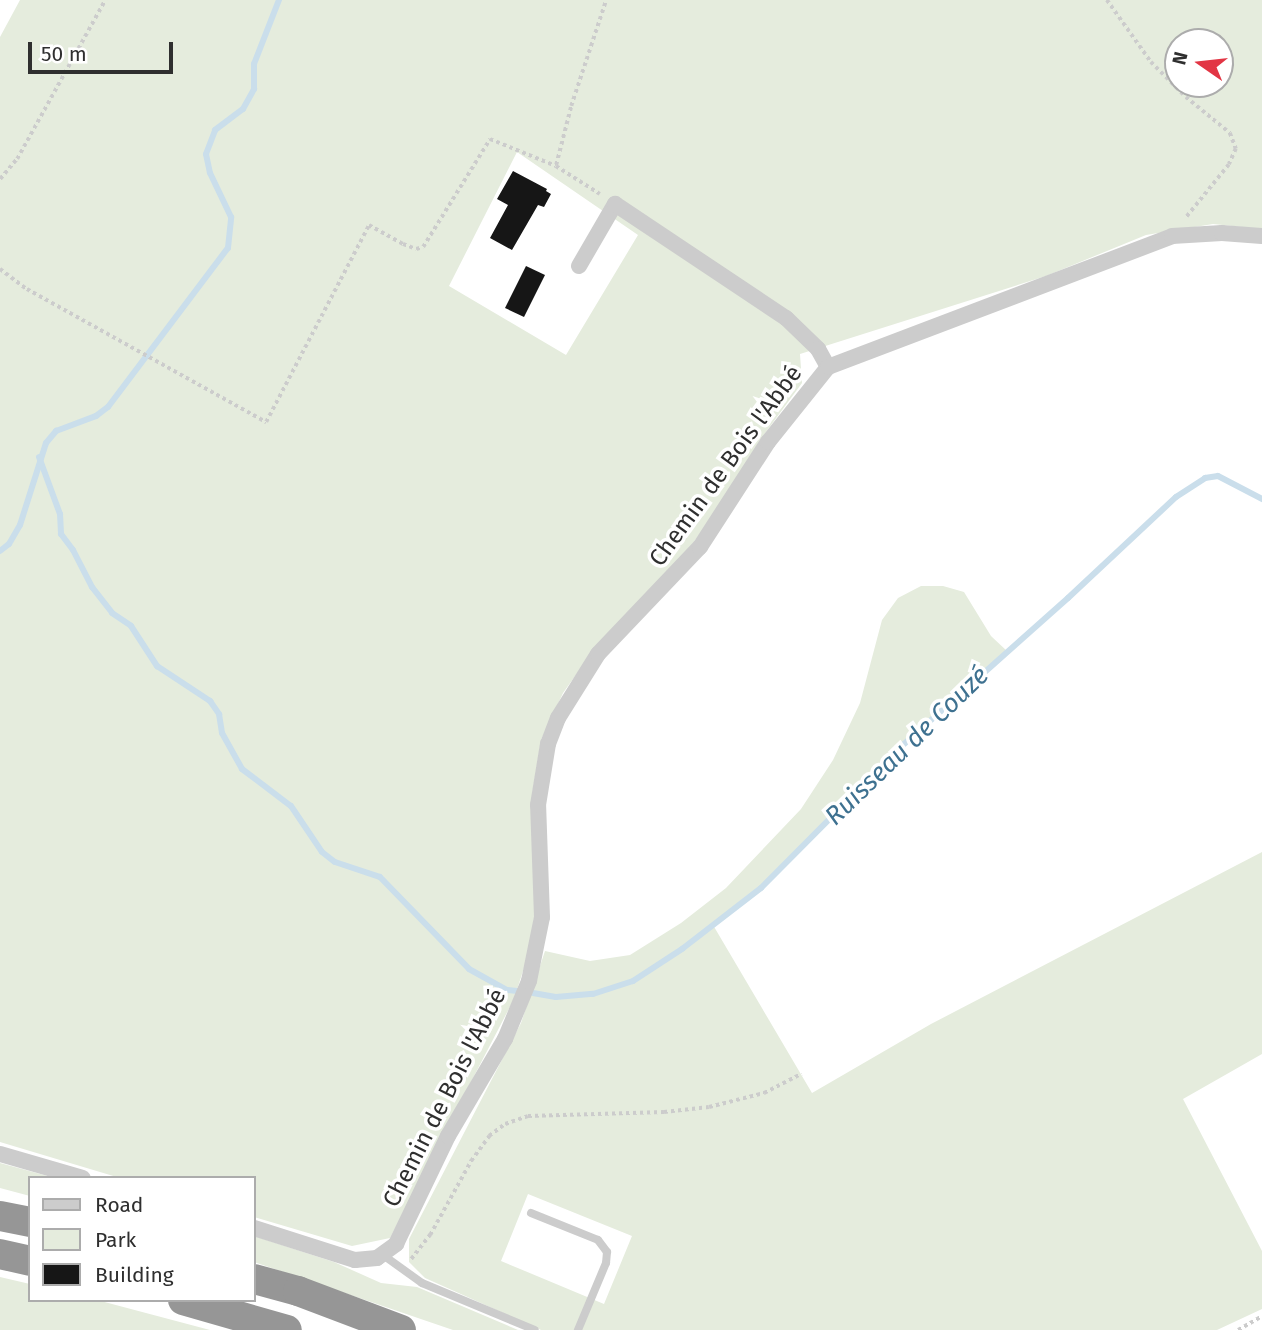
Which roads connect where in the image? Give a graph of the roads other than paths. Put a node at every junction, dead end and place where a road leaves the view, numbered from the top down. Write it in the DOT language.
graph roads {
  1 [pos="1262,236"];
  2 [pos="579,266"];
  3 [pos="828,367"];
  4 [pos="0,1154"];
  5 [pos="76,1176"];
  6 [pos="531,1213"];
  7 [pos="0,1216"];
  8 [pos="28,1222"];
  9 [pos="256,1229"];
  10 [pos="0,1254"];
  11 [pos="383,1255"];
  12 [pos="28,1261"];
  13 [pos="256,1280"];
  14 [pos="190,1302"];
  15 [pos="287,1330"];
  16 [pos="401,1330"];
  17 [pos="535,1330"];
  18 [pos="578,1330"];
  1 -- 3 [label="street, Chemin de Bois l'Abbé"];
  2 -- 3 [label="street"];
  3 -- 11 [label="street, Chemin de Bois l'Abbé"];
  4 -- 5 [label="street"];
  6 -- 18 [label="lane"];
  7 -- 8 [label="highway"];
  9 -- 11 [label="street"];
  10 -- 12 [label="highway"];
  11 -- 17 [label="lane"];
  13 -- 16 [label="highway"];
  14 -- 15 [label="highway"];
}
